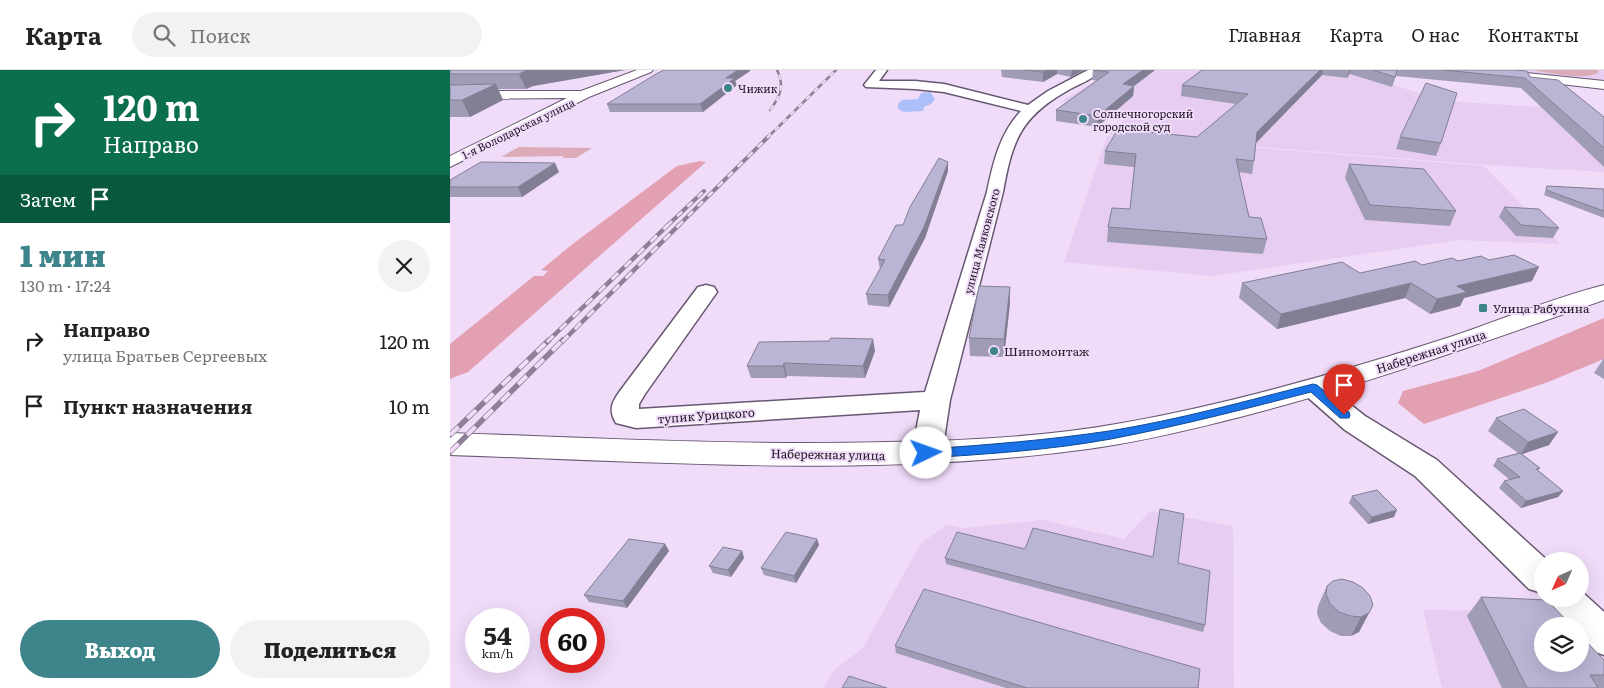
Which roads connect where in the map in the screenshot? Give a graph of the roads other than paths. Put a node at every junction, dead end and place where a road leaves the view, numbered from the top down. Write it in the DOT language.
graph roads {
  1 [pos="647,70"];
  2 [pos="882,70"];
  3 [pos="1096,70"];
  4 [pos="1465,70"];
  5 [pos="1604,85"];
  6 [pos="585,94"];
  7 [pos="452,96"];
  8 [pos="1031,110"];
  9 [pos="450,162"];
  10 [pos="706,292"];
  11 [pos="1604,292"];
  12 [pos="1313,388"];
  13 [pos="936,400"];
  14 [pos="450,444"];
  15 [pos="926,453"];
  16 [pos="1534,570"];
  17 [pos="1574,608"];
  18 [pos="1604,636"];
  1 -- 6 [label="main road, 1-я Володарская улица"];
  2 -- 8 [label="street"];
  3 -- 8 [label="street, улица Маяковского"];
  4 -- 5 [label="main road"];
  6 -- 7 [label="main road"];
  6 -- 9 [label="main road, 1-я Володарская улица"];
  8 -- 13 [label="street, улица Маяковского"];
  10 -- 13 [label="street, тупик Урицкого"];
  11 -- 12 [label="main road, Набережная улица"];
  12 -- 15 [label="main road, Набережная улица"];
  12 -- 16 [label="street"];
  13 -- 15 [label="street, улица Маяковского"];
  14 -- 15 [label="main road, Набережная улица"];
  17 -- 18 [label="street"];
}
